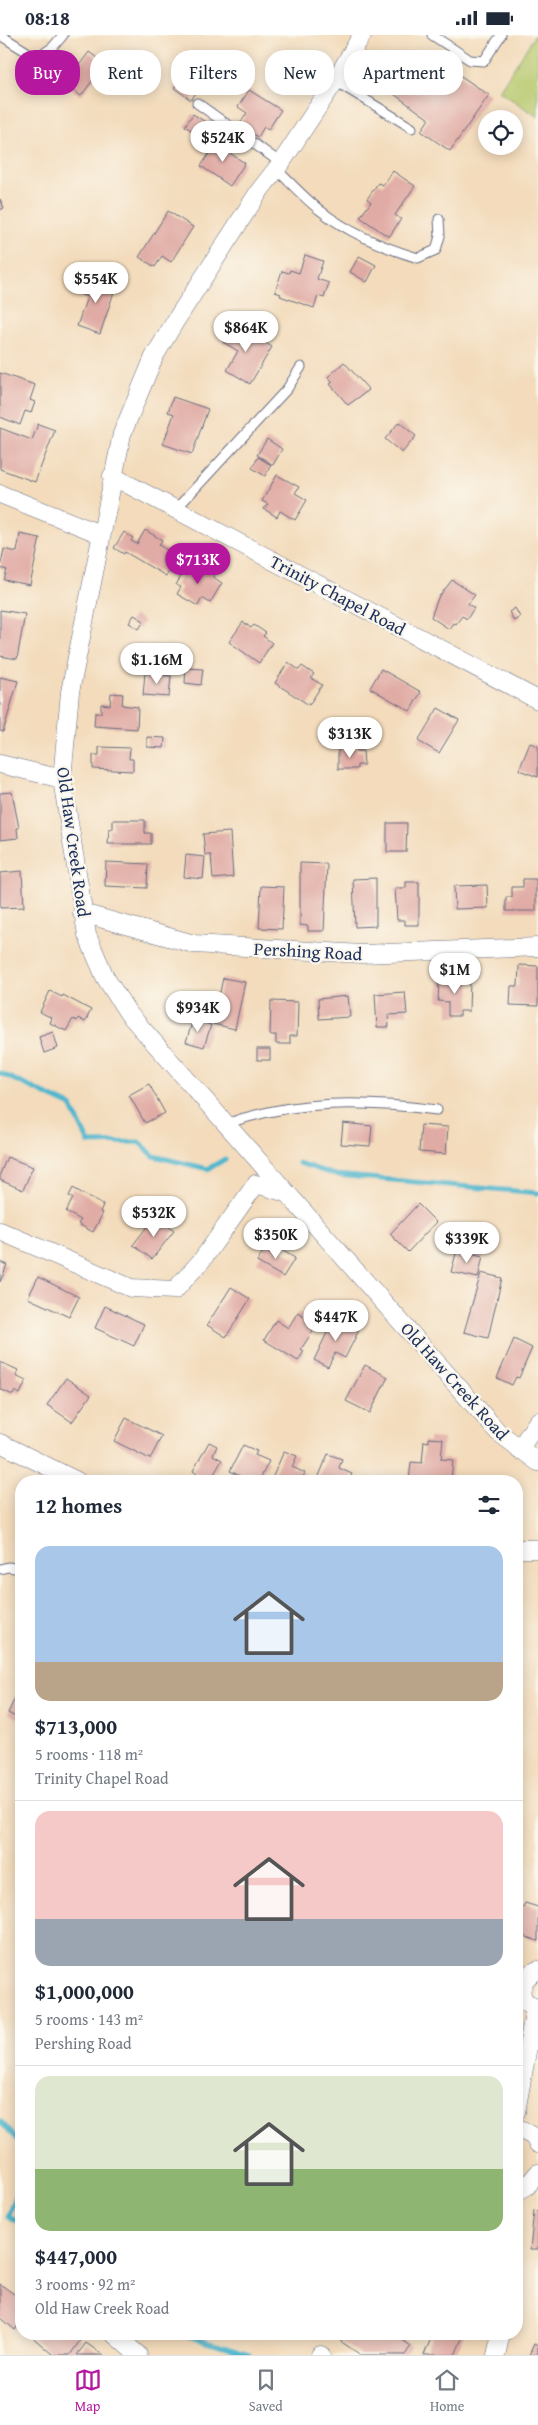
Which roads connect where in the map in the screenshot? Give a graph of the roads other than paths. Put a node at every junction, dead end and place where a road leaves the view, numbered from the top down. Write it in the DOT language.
graph roads {
  1 [pos="0,35"];
  2 [pos="63,35"];
  3 [pos="362,35"];
  4 [pos="432,35"];
  5 [pos="501,35"];
  6 [pos="336,81"];
  7 [pos="197,103"];
  8 [pos="412,128"];
  9 [pos="279,166"];
  10 [pos="438,219"];
  11 [pos="301,367"];
  12 [pos="112,476"];
  13 [pos="0,495"];
  14 [pos="176,509"];
  15 [pos="100,534"];
  16 [pos="538,700"];
  17 [pos="0,764"];
  18 [pos="62,779"];
  19 [pos="82,913"];
  20 [pos="538,947"];
  21 [pos="437,1110"];
  22 [pos="226,1124"];
  23 [pos="287,1193"];
  24 [pos="0,1231"];
  25 [pos="538,1421"];
  26 [pos="0,1443"];
  27 [pos="519,1450"];
  28 [pos="538,1462"];
  29 [pos="65,1475"];
  30 [pos="523,1549"];
  31 [pos="538,1549"];
  32 [pos="15,1568"];
  33 [pos="0,1569"];
  34 [pos="538,1971"];
  35 [pos="523,1981"];
  36 [pos="523,1997"];
  37 [pos="537,2008"];
  38 [pos="523,2077"];
  39 [pos="523,2130"];
  40 [pos="538,2144"];
  41 [pos="538,2173"];
  42 [pos="523,2188"];
  43 [pos="121,2340"];
  44 [pos="500,2340"];
  45 [pos="138,2355"];
  46 [pos="496,2355"];
  1 -- 2 [label="lane"];
  3 -- 6 [label="street, Old Haw Creek Road"];
  4 -- 5 [label="lane"];
  6 -- 8 [label="lane"];
  6 -- 9 [label="street, Old Haw Creek Road"];
  7 -- 9 [label="lane"];
  9 -- 10 [label="lane"];
  9 -- 12 [label="street, Old Haw Creek Road"];
  11 -- 14 [label="lane"];
  12 -- 14 [label="street, Trinity Chapel Road"];
  12 -- 15 [label="street, Old Haw Creek Road"];
  13 -- 15 [label="street"];
  14 -- 16 [label="street, Trinity Chapel Road"];
  15 -- 18 [label="street, Old Haw Creek Road"];
  17 -- 18 [label="street"];
  18 -- 19 [label="street, Old Haw Creek Road"];
  19 -- 20 [label="street, Pershing Road"];
  19 -- 22 [label="street, Old Haw Creek Road"];
  21 -- 22 [label="lane"];
  22 -- 23 [label="street, Old Haw Creek Road"];
  23 -- 24 [label="street"];
  23 -- 27 [label="street, Old Haw Creek Road"];
  25 -- 27 [label="street"];
  26 -- 29 [label="street"];
  27 -- 28 [label="street, Old Haw Creek Road"];
  30 -- 31 [label="street"];
  32 -- 33 [label="lane"];
  34 -- 35 [label="street"];
  36 -- 37 [label="street"];
  37 -- 38 [label="street"];
  39 -- 40 [label="street"];
  41 -- 42 [label="street"];
  43 -- 45 [label="street"];
  44 -- 46 [label="street"];
}
